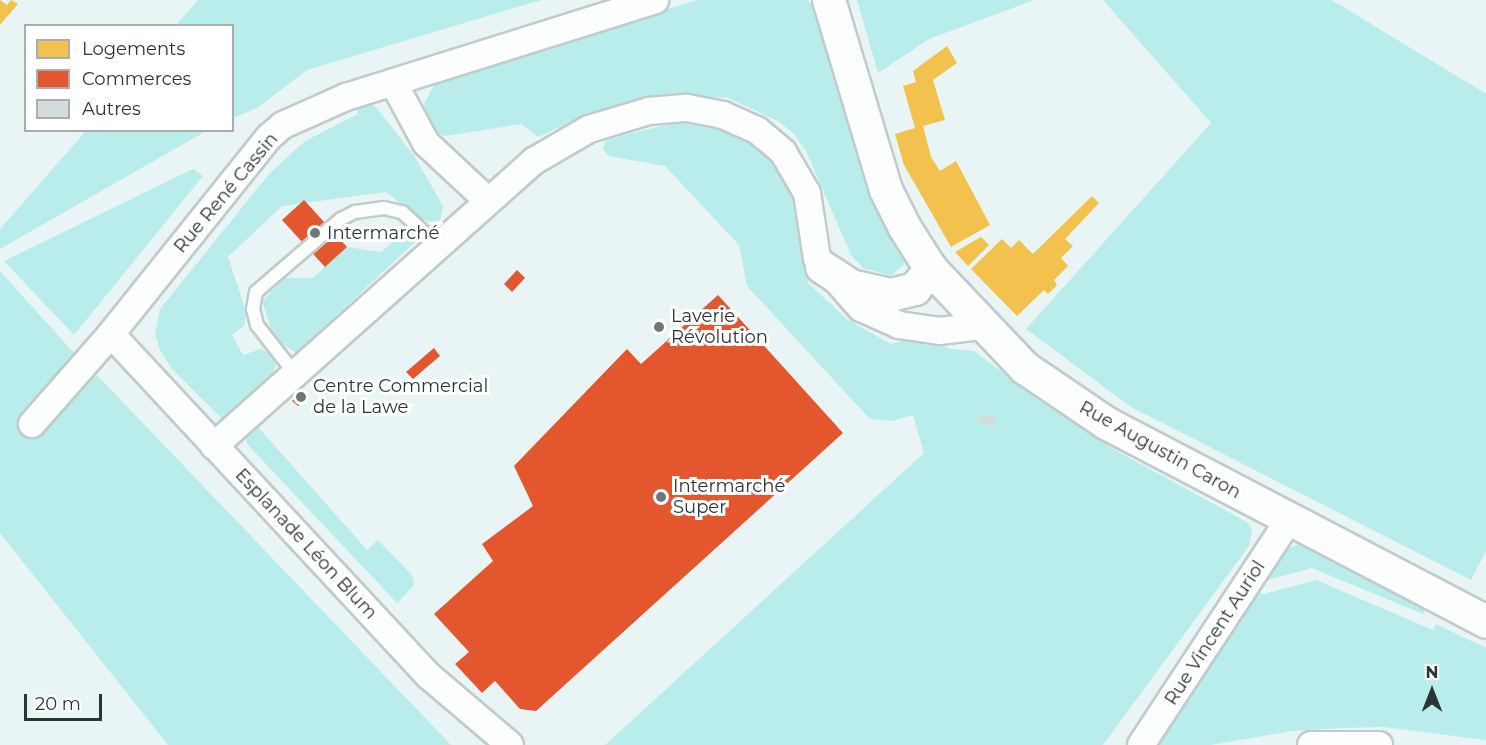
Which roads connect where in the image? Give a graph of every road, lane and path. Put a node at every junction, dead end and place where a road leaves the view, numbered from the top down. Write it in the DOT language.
graph roads {
  1 [pos="655,0"];
  2 [pos="829,0"];
  3 [pos="393,82"];
  4 [pos="488,201"];
  5 [pos="438,246"];
  6 [pos="822,267"];
  7 [pos="931,269"];
  8 [pos="981,326"];
  9 [pos="111,334"];
  10 [pos="296,375"];
  11 [pos="32,424"];
  12 [pos="214,446"];
  13 [pos="1289,520"];
  14 [pos="1486,622"];
  15 [pos="510,745"];
  16 [pos="1141,745"];
  17 [pos="1311,745"];
  18 [pos="1380,745"];
  1 -- 3 [label="street, Rue René Cassin"];
  2 -- 7 [label="street, Rue Augustin Caron"];
  3 -- 4 [label="street"];
  3 -- 9 [label="street, Rue René Cassin"];
  4 -- 5 [label="street"];
  4 -- 6 [label="street"];
  5 -- 10 [label="street"];
  5 -- 10 [label="lane"];
  6 -- 7 [label="street"];
  6 -- 8 [label="street"];
  7 -- 8 [label="street, Rue Augustin Caron"];
  8 -- 13 [label="street, Rue Augustin Caron"];
  9 -- 11 [label="street, Rue René Cassin"];
  9 -- 12 [label="street, Esplanade Léon Blum"];
  10 -- 12 [label="street"];
  12 -- 15 [label="street, Esplanade Léon Blum"];
  13 -- 14 [label="street, Rue Augustin Caron"];
  13 -- 16 [label="street, Rue Vincent Auriol"];
  17 -- 18 [label="street"];
}
